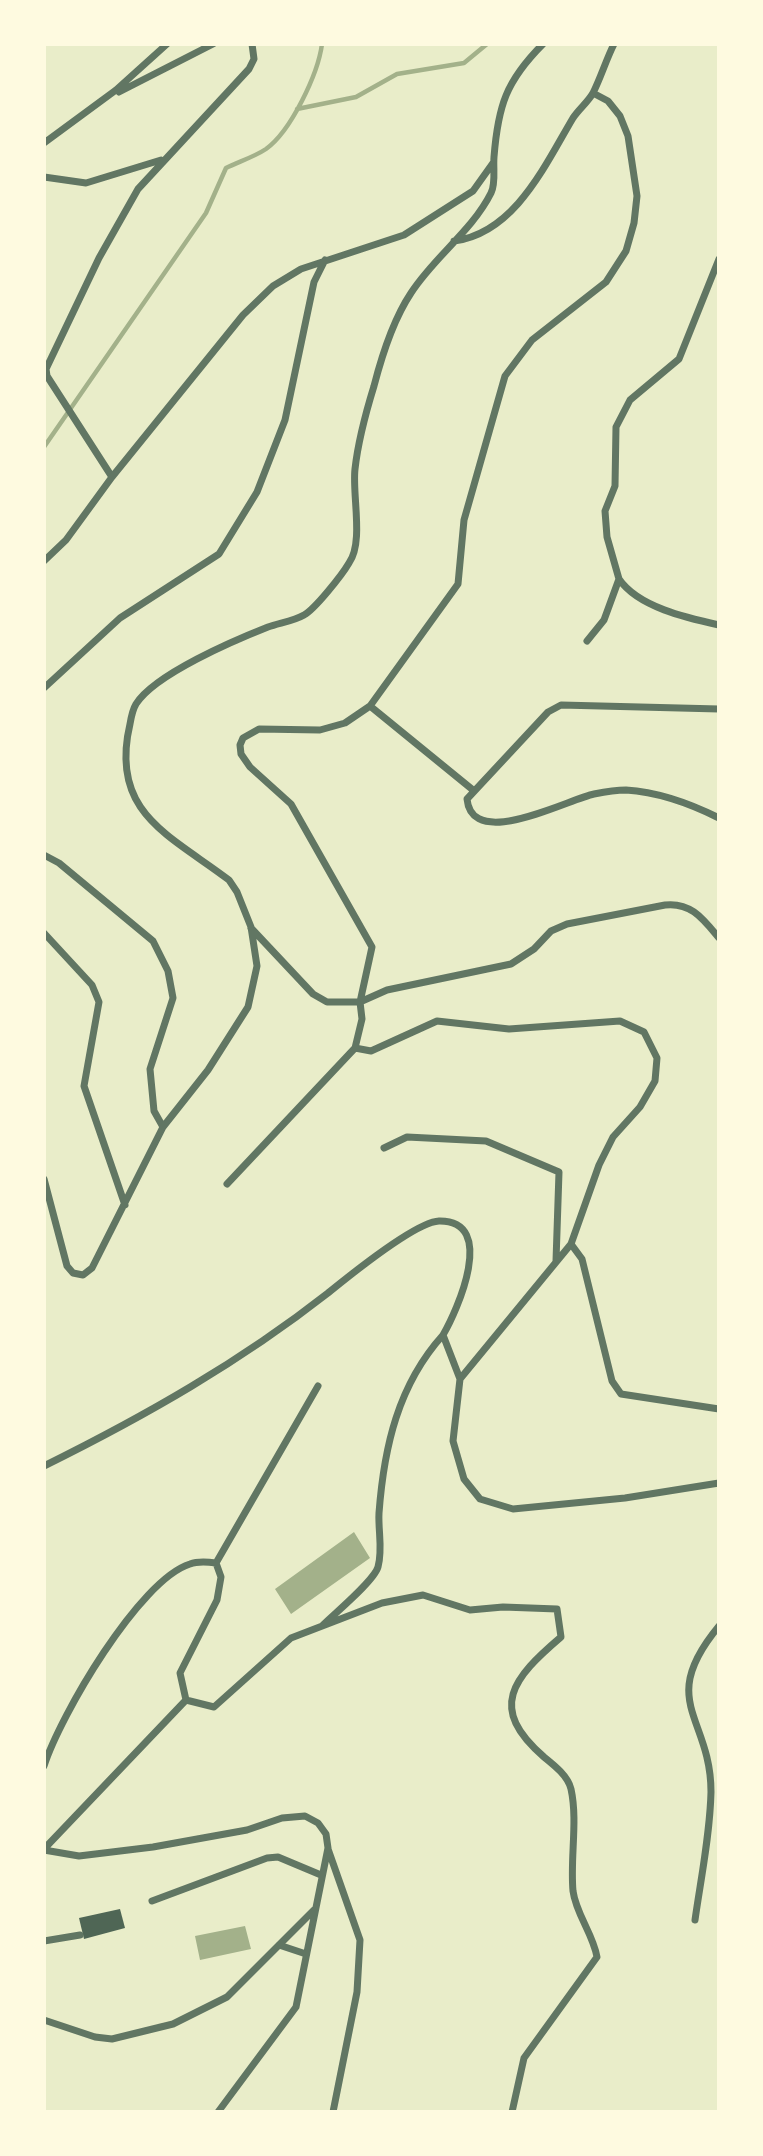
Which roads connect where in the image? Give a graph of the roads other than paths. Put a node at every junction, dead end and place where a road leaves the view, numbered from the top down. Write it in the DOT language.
graph roads {
  1 [pos="167,44"];
  2 [pos="213,44"];
  3 [pos="252,44"];
  4 [pos="543,44"];
  5 [pos="614,44"];
  6 [pos="593,93"];
  7 [pos="102,100"];
  8 [pos="44,142"];
  9 [pos="162,160"];
  10 [pos="494,162"];
  11 [pos="44,177"];
  12 [pos="454,241"];
  13 [pos="719,259"];
  14 [pos="325,260"];
  15 [pos="112,477"];
  16 [pos="44,561"];
  17 [pos="619,579"];
  18 [pos="719,625"];
  19 [pos="587,641"];
  20 [pos="44,688"];
  21 [pos="370,706"];
  22 [pos="719,709"];
  23 [pos="473,790"];
  24 [pos="719,818"];
  25 [pos="44,855"];
  26 [pos="251,927"];
  27 [pos="44,933"];
  28 [pos="719,938"];
  29 [pos="360,1002"];
  30 [pos="355,1048"];
  31 [pos="163,1126"];
  32 [pos="384,1148"];
  33 [pos="44,1179"];
  34 [pos="227,1184"];
  35 [pos="125,1205"];
  36 [pos="571,1244"];
  37 [pos="555,1261"];
  38 [pos="443,1335"];
  39 [pos="460,1379"];
  40 [pos="318,1386"];
  41 [pos="719,1409"];
  42 [pos="44,1466"];
  43 [pos="719,1483"];
  44 [pos="216,1563"];
  45 [pos="719,1626"];
  46 [pos="321,1627"];
  47 [pos="186,1700"];
  48 [pos="44,1766"];
  49 [pos="328,1848"];
  50 [pos="44,1849"];
  51 [pos="321,1875"];
  52 [pos="152,1902"];
  53 [pos="315,1909"];
  54 [pos="695,1920"];
  55 [pos="80,1935"];
  56 [pos="44,1941"];
  57 [pos="278,1945"];
  58 [pos="306,1954"];
  59 [pos="44,2020"];
  60 [pos="218,2112"];
  61 [pos="333,2112"];
  62 [pos="512,2112"];
  1 -- 7 [label="street"];
  2 -- 7 [label="street"];
  3 -- 9 [label="street"];
  4 -- 10 [label="street"];
  5 -- 6 [label="street"];
  6 -- 12 [label="street"];
  6 -- 21 [label="street"];
  7 -- 8 [label="street"];
  9 -- 11 [label="street"];
  9 -- 15 [label="street"];
  10 -- 12 [label="street"];
  10 -- 14 [label="street"];
  12 -- 26 [label="street"];
  13 -- 17 [label="street"];
  14 -- 15 [label="street"];
  14 -- 20 [label="street"];
  15 -- 16 [label="street"];
  17 -- 18 [label="street"];
  17 -- 19 [label="street"];
  21 -- 23 [label="street"];
  21 -- 29 [label="street"];
  22 -- 23 [label="street"];
  23 -- 24 [label="street"];
  25 -- 31 [label="street"];
  26 -- 29 [label="street"];
  26 -- 31 [label="street"];
  27 -- 35 [label="street"];
  28 -- 29 [label="street"];
  29 -- 30 [label="street"];
  30 -- 34 [label="street"];
  30 -- 36 [label="street"];
  31 -- 35 [label="street"];
  32 -- 37 [label="street"];
  33 -- 35 [label="street"];
  36 -- 37 [label="street"];
  36 -- 41 [label="street"];
  37 -- 39 [label="street"];
  38 -- 39 [label="street"];
  38 -- 42 [label="street"];
  38 -- 46 [label="street"];
  39 -- 43 [label="street"];
  40 -- 44 [label="street"];
  44 -- 47 [label="street"];
  44 -- 48 [label="street"];
  45 -- 54 [label="street"];
  46 -- 47 [label="street"];
  46 -- 62 [label="street"];
  47 -- 50 [label="street"];
  49 -- 50 [label="street"];
  49 -- 51 [label="street"];
  49 -- 61 [label="street"];
  51 -- 52 [label="street"];
  51 -- 53 [label="street"];
  53 -- 57 [label="street"];
  53 -- 58 [label="street"];
  55 -- 56 [label="street"];
  57 -- 58 [label="street"];
  57 -- 59 [label="street"];
  58 -- 60 [label="street"];
}
